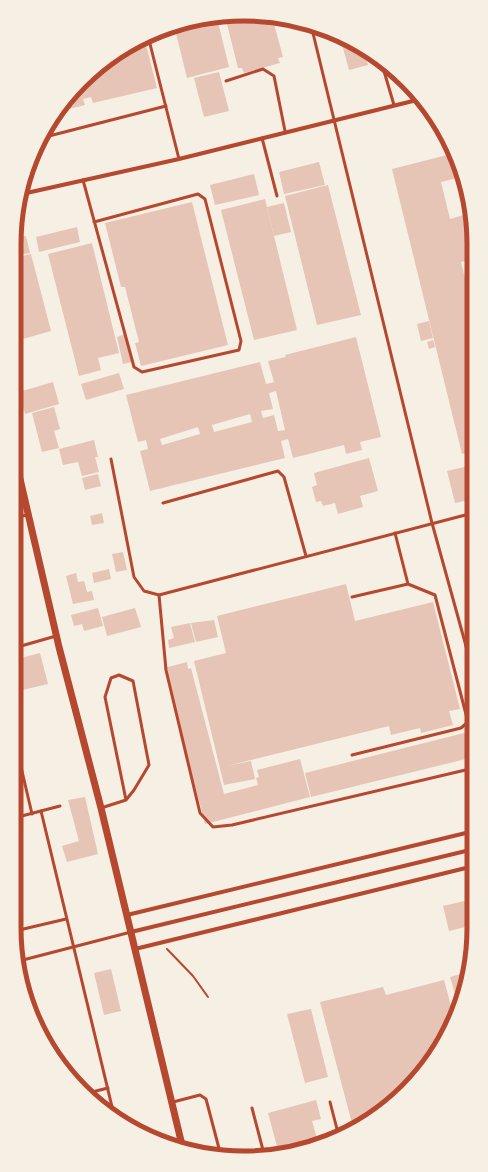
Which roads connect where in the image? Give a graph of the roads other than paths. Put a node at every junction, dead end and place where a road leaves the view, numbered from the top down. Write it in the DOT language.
graph roads {
  1 [pos="313,32"];
  2 [pos="150,42"];
  3 [pos="384,70"];
  4 [pos="226,81"];
  5 [pos="415,100"];
  6 [pos="394,105"];
  7 [pos="166,106"];
  8 [pos="334,120"];
  9 [pos="286,131"];
  10 [pos="49,136"];
  11 [pos="262,138"];
  12 [pos="179,159"];
  13 [pos="83,180"];
  14 [pos="27,193"];
  15 [pos="277,196"];
  16 [pos="94,222"];
  17 [pos="111,459"];
  18 [pos="21,486"];
  19 [pos="163,503"];
  20 [pos="467,514"];
  21 [pos="27,515"];
  22 [pos="21,516"];
  23 [pos="432,523"];
  24 [pos="395,533"];
  25 [pos="306,556"];
  26 [pos="408,584"];
  27 [pos="159,595"];
  28 [pos="352,597"];
  29 [pos="56,636"];
  30 [pos="21,646"];
  31 [pos="466,646"];
  32 [pos="467,652"];
  33 [pos="467,718"];
  34 [pos="467,723"];
  35 [pos="352,755"];
  36 [pos="21,767"];
  37 [pos="467,770"];
  38 [pos="126,800"];
  39 [pos="60,806"];
  40 [pos="101,808"];
  41 [pos="41,811"];
  42 [pos="32,814"];
  43 [pos="21,816"];
  44 [pos="467,833"];
  45 [pos="467,851"];
  46 [pos="467,868"];
  47 [pos="127,916"];
  48 [pos="66,919"];
  49 [pos="21,929"];
  50 [pos="131,932"];
  51 [pos="73,948"];
  52 [pos="135,949"];
  53 [pos="23,960"];
  54 [pos="108,1088"];
  55 [pos="92,1092"];
  56 [pos="172,1102"];
  57 [pos="330,1102"];
  58 [pos="112,1108"];
  59 [pos="252,1108"];
  60 [pos="337,1130"];
  61 [pos="181,1142"];
  62 [pos="219,1150"];
  63 [pos="263,1150"];
  1 -- 8 [label="lane"];
  2 -- 7 [label="lane"];
  3 -- 6 [label="lane"];
  4 -- 9 [label="lane"];
  5 -- 6 [label="street"];
  6 -- 8 [label="street"];
  7 -- 10 [label="lane"];
  7 -- 12 [label="lane"];
  8 -- 9 [label="street"];
  8 -- 23 [label="lane"];
  9 -- 11 [label="street"];
  11 -- 12 [label="street"];
  11 -- 15 [label="lane"];
  12 -- 13 [label="street"];
  13 -- 14 [label="street"];
  13 -- 16 [label="lane"];
  16 -- 16 [label="lane"];
  17 -- 27 [label="lane"];
  18 -- 21 [label="street"];
  19 -- 25 [label="lane"];
  20 -- 23 [label="lane"];
  21 -- 22 [label="lane"];
  21 -- 29 [label="street"];
  23 -- 24 [label="lane"];
  23 -- 31 [label="lane"];
  24 -- 25 [label="lane"];
  24 -- 26 [label="lane"];
  25 -- 27 [label="lane"];
  26 -- 28 [label="lane"];
  26 -- 33 [label="lane"];
  27 -- 37 [label="lane"];
  29 -- 30 [label="lane"];
  29 -- 40 [label="street"];
  31 -- 32 [label="lane"];
  34 -- 35 [label="lane"];
  36 -- 42 [label="lane"];
  38 -- 38 [label="lane"];
  38 -- 40 [label="lane"];
  39 -- 41 [label="lane"];
  40 -- 47 [label="street"];
  41 -- 42 [label="lane"];
  41 -- 48 [label="lane"];
  42 -- 43 [label="lane"];
  44 -- 47 [label="street"];
  45 -- 50 [label="street"];
  46 -- 52 [label="street"];
  47 -- 50 [label="street"];
  48 -- 49 [label="lane"];
  48 -- 51 [label="lane"];
  50 -- 51 [label="lane"];
  50 -- 52 [label="street"];
  51 -- 53 [label="lane"];
  51 -- 54 [label="lane"];
  52 -- 56 [label="street"];
  54 -- 55 [label="lane"];
  54 -- 58 [label="lane"];
  56 -- 61 [label="street"];
  56 -- 62 [label="lane"];
  57 -- 60 [label="lane"];
  59 -- 63 [label="lane"];
}
